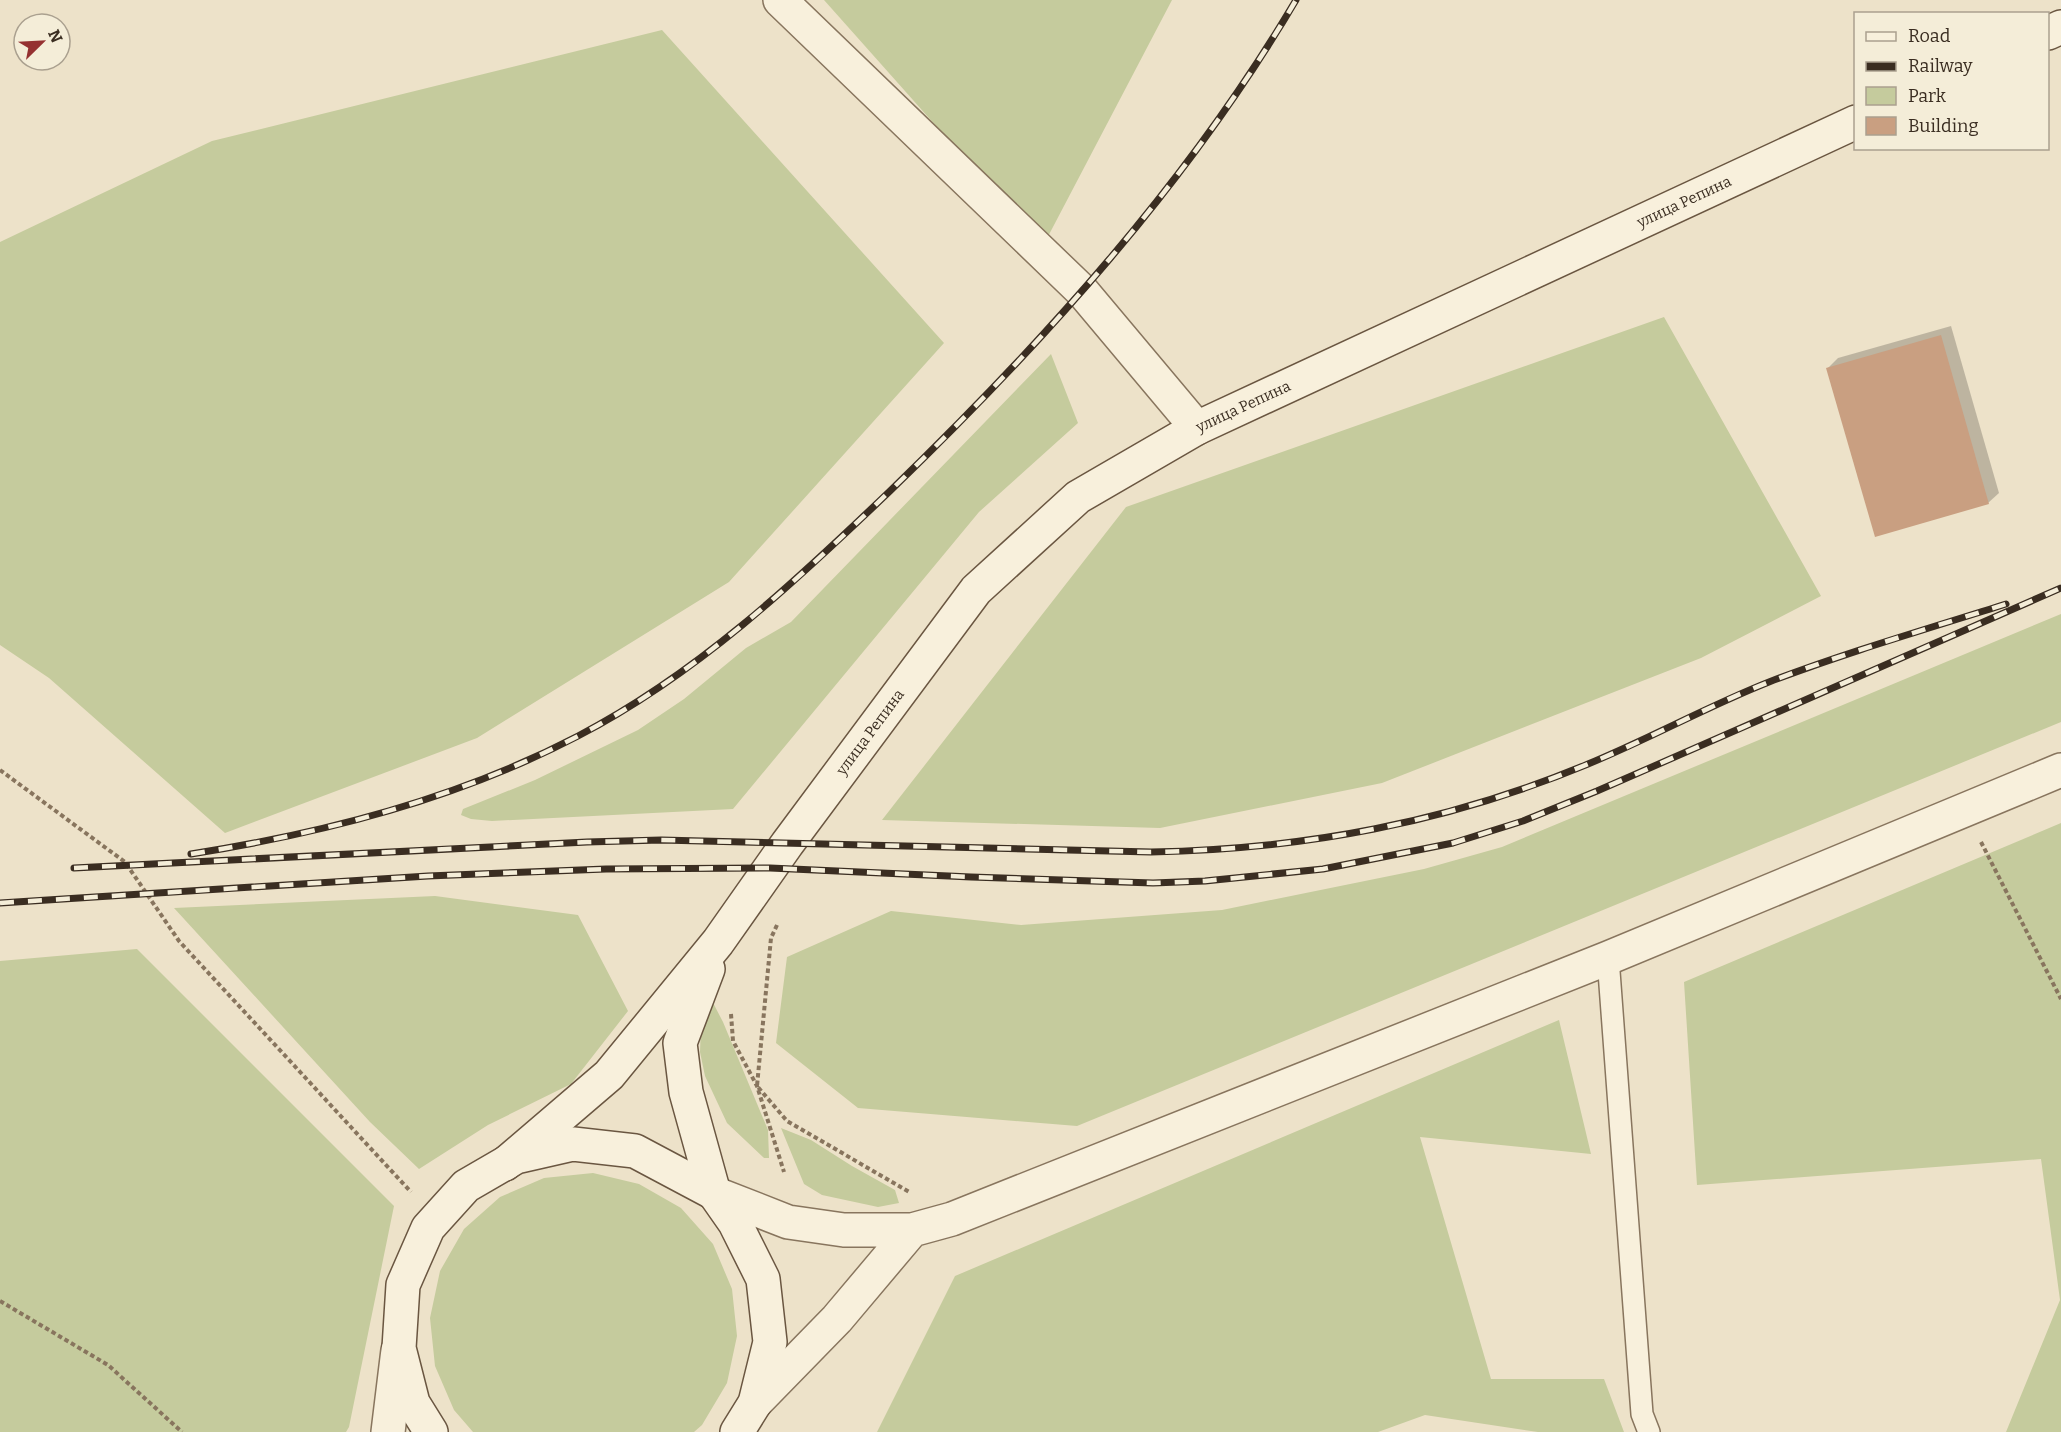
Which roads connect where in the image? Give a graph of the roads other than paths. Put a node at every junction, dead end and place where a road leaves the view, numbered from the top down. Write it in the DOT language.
graph roads {
  1 [pos="780,0"];
  2 [pos="1854,123"];
  3 [pos="1197,428"];
  4 [pos="2061,770"];
  5 [pos="718,942"];
  6 [pos="1608,958"];
  7 [pos="505,1164"];
  8 [pos="714,1193"];
  9 [pos="912,1230"];
  10 [pos="399,1348"];
  11 [pos="753,1417"];
  12 [pos="388,1432"];
  13 [pos="431,1432"];
  14 [pos="737,1432"];
  15 [pos="1649,1432"];
  1 -- 3 [label="street"];
  2 -- 3 [label="street, улица Репина"];
  3 -- 5 [label="street, улица Репина"];
  4 -- 6 [label="street"];
  5 -- 7 [label="street"];
  5 -- 8 [label="street"];
  6 -- 9 [label="street"];
  6 -- 15 [label="lane"];
  7 -- 8 [label="street"];
  7 -- 10 [label="street"];
  8 -- 9 [label="street"];
  8 -- 11 [label="street"];
  9 -- 11 [label="street"];
  10 -- 12 [label="street"];
  10 -- 13 [label="street"];
  11 -- 14 [label="street"];
}
